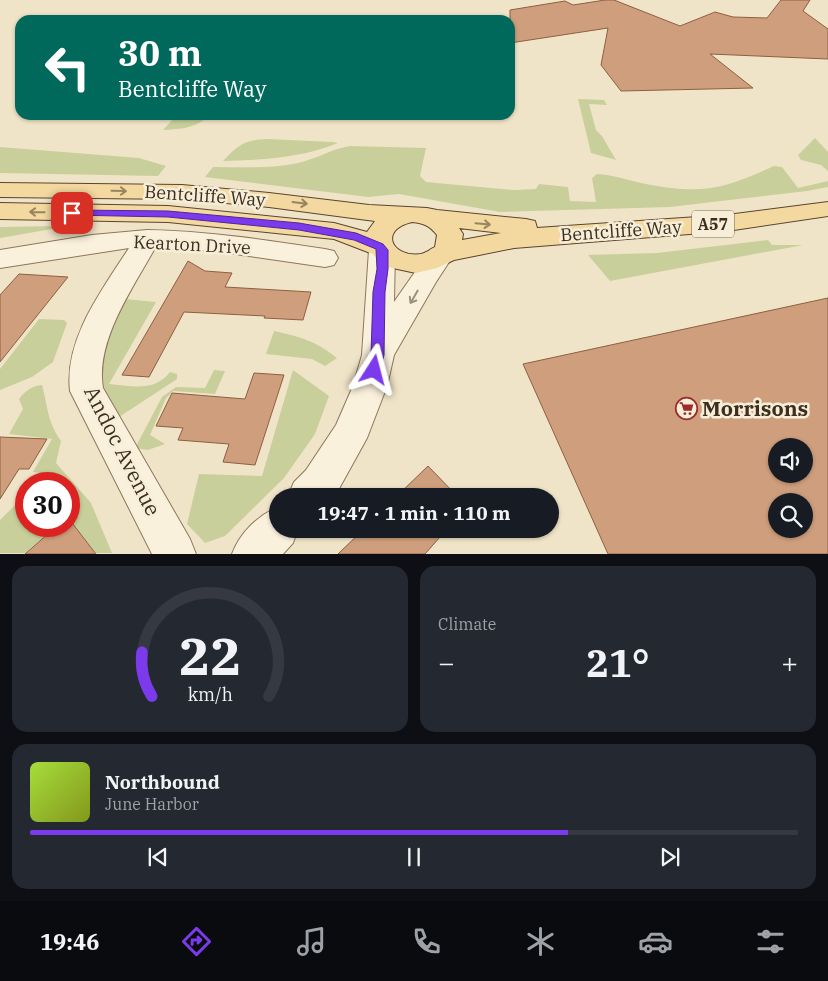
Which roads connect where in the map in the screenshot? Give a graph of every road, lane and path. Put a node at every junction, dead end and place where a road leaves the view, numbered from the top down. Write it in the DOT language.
graph roads {
  1 [pos="0,190"];
  2 [pos="828,209"];
  3 [pos="0,212"];
  4 [pos="408,214"];
  5 [pos="434,218"];
  6 [pos="597,231"];
  7 [pos="147,239"];
  8 [pos="381,248"];
  9 [pos="442,255"];
  10 [pos="325,258"];
  11 [pos="0,259"];
  12 [pos="378,355"];
  13 [pos="316,488"];
  14 [pos="269,537"];
  15 [pos="175,554"];
  16 [pos="253,554"];
  1 -- 4 [label="main road, Bentcliffe Way, one-way"];
  2 -- 6 [label="main road, Bentcliffe Way / A57"];
  8 -- 3 [label="main road, Bentcliffe Way / A57, one-way"];
  4 -- 5 [label="main road"];
  4 -- 8 [label="main road"];
  5 -- 6 [label="main road, one-way"];
  5 -- 9 [label="main road"];
  6 -- 9 [label="main road, Bentcliffe Way / A57"];
  7 -- 10 [label="street, Kearton Drive"];
  7 -- 11 [label="street, Kearton Drive"];
  7 -- 15 [label="street, Andoc Avenue"];
  8 -- 9 [label="main road, A57"];
  8 -- 12 [label="street"];
  9 -- 12 [label="street, one-way"];
  12 -- 13 [label="street"];
  14 -- 16 [label="street"];
}
